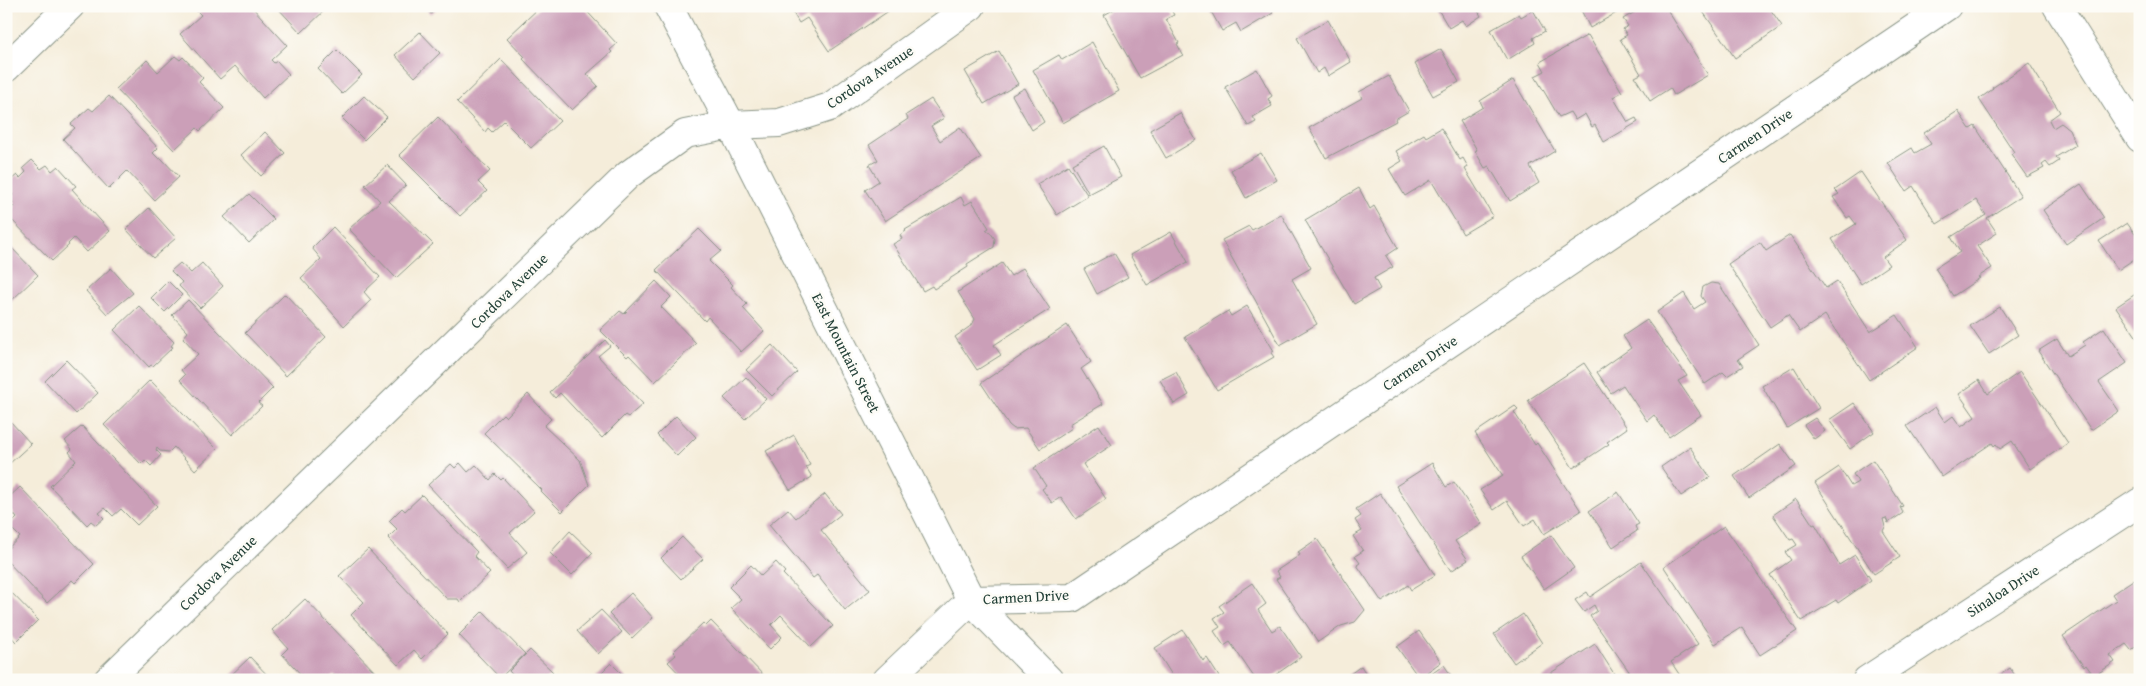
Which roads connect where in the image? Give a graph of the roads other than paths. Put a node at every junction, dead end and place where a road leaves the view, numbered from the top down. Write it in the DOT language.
graph roads {
  1 [pos="70,6"];
  2 [pos="668,6"];
  3 [pos="971,6"];
  4 [pos="1947,6"];
  5 [pos="2057,6"];
  6 [pos="6,68"];
  7 [pos="731,124"];
  8 [pos="2140,138"];
  9 [pos="2140,502"];
  10 [pos="971,600"];
  11 [pos="108,680"];
  12 [pos="887,680"];
  13 [pos="1050,680"];
  14 [pos="1866,680"];
  1 -- 6 [label="street"];
  2 -- 7 [label="street, East Mountain Street"];
  3 -- 7 [label="street, Cordova Avenue"];
  4 -- 10 [label="street, Carmen Drive"];
  5 -- 8 [label="street"];
  7 -- 10 [label="street, East Mountain Street"];
  7 -- 11 [label="street, Cordova Avenue"];
  9 -- 14 [label="street, Sinaloa Drive"];
  10 -- 12 [label="street, Carmen Drive"];
  10 -- 13 [label="street, East Mountain Street"];
}
